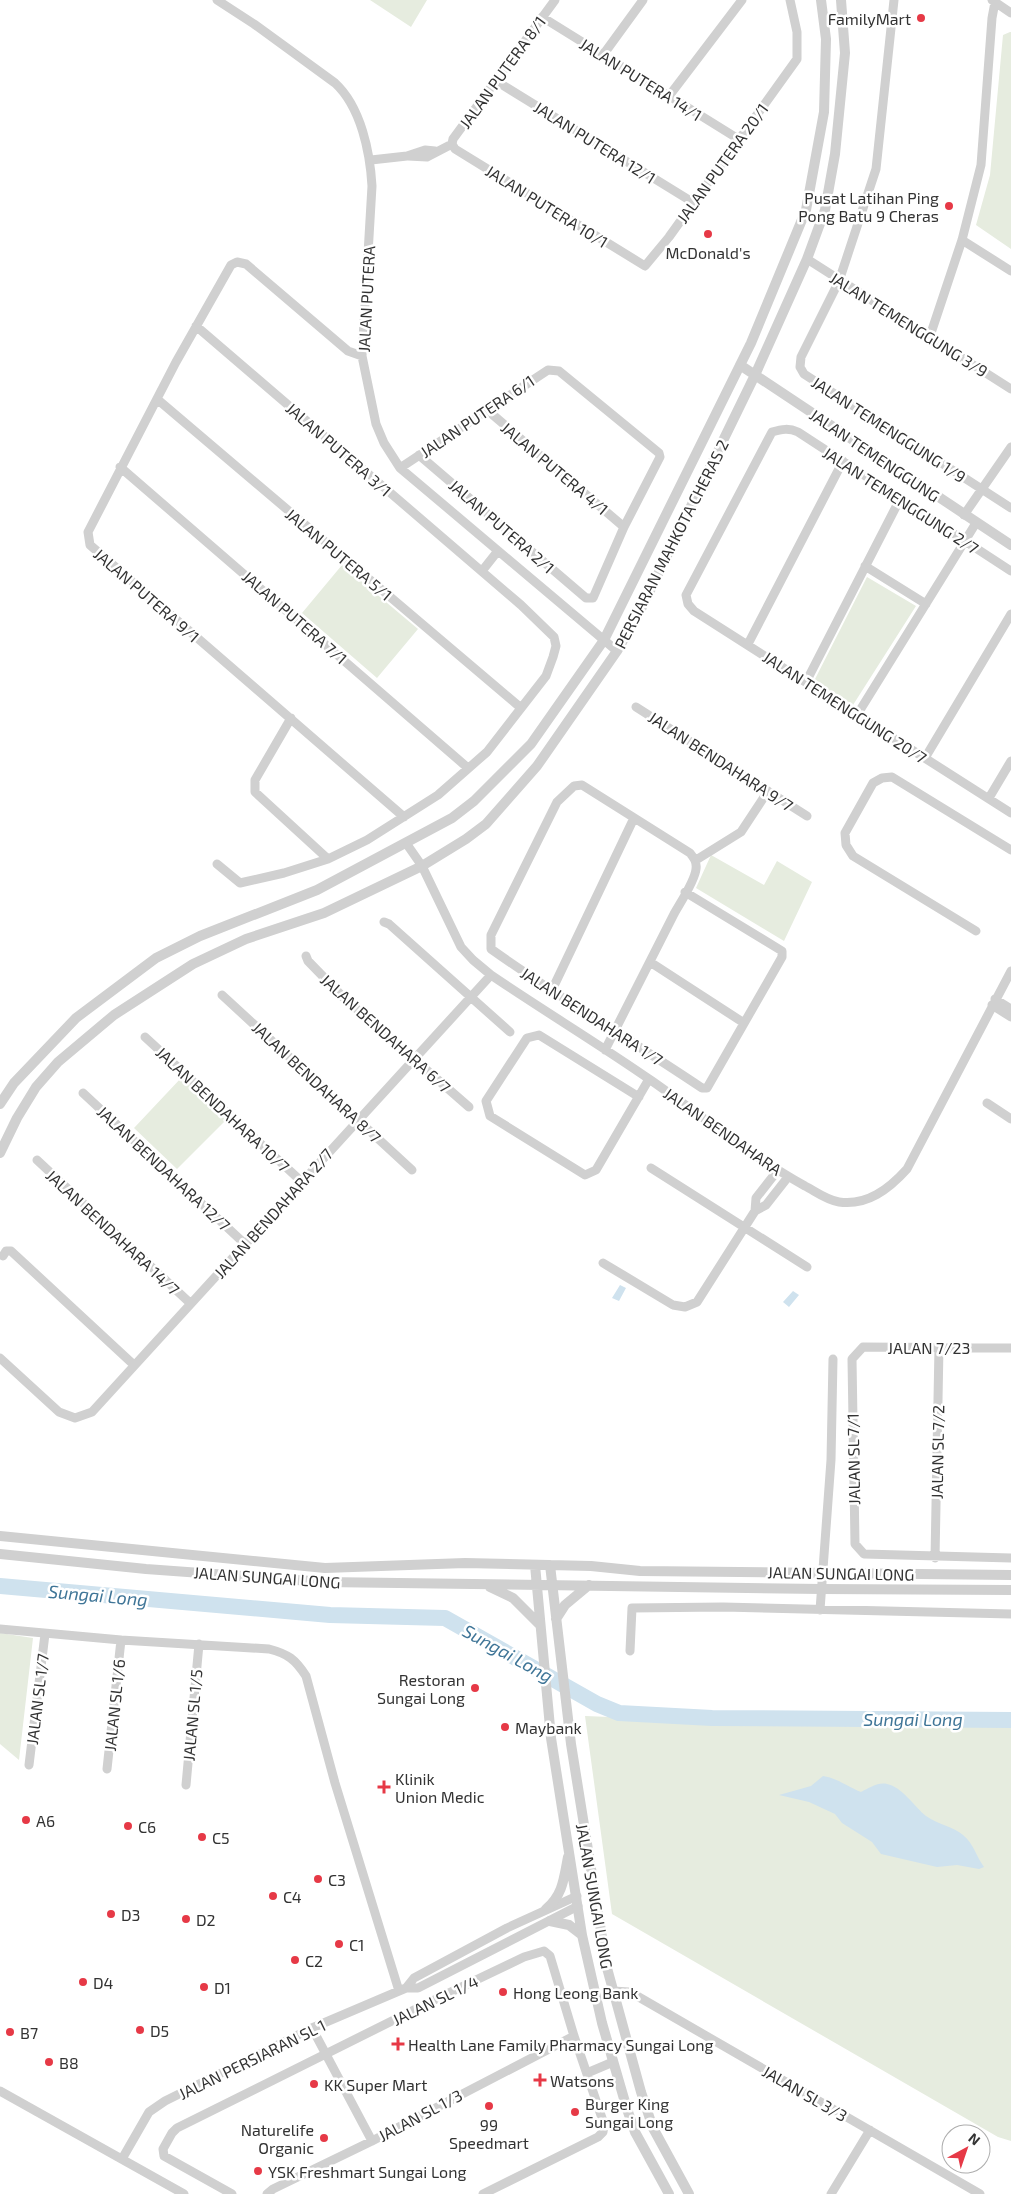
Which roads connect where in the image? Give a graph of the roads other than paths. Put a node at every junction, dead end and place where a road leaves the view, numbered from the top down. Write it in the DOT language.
graph roads {
  1 [pos="217,0"];
  2 [pos="555,0"];
  3 [pos="643,0"];
  4 [pos="742,0"];
  5 [pos="790,0"];
  6 [pos="821,0"];
  7 [pos="841,0"];
  8 [pos="894,0"];
  9 [pos="994,1"];
  10 [pos="1011,13"];
  11 [pos="542,17"];
  12 [pos="603,55"];
  13 [pos="496,81"];
  14 [pos="669,96"];
  15 [pos="740,140"];
  16 [pos="452,144"];
  17 [pos="371,160"];
  18 [pos="694,203"];
  19 [pos="962,240"];
  20 [pos="807,259"];
  21 [pos="645,266"];
  22 [pos="1011,271"];
  23 [pos="840,281"];
  24 [pos="196,326"];
  25 [pos="930,336"];
  26 [pos="362,356"];
  27 [pos="740,365"];
  28 [pos="755,375"];
  29 [pos="1011,389"];
  30 [pos="157,399"];
  31 [pos="486,409"];
  32 [pos="1011,447"];
  33 [pos="419,455"];
  34 [pos="843,461"];
  35 [pos="120,468"];
  36 [pos="400,468"];
  37 [pos="982,489"];
  38 [pos="900,499"];
  39 [pos="1011,508"];
  40 [pos="964,515"];
  41 [pos="976,523"];
  42 [pos="624,527"];
  43 [pos="965,541"];
  44 [pos="1011,546"];
  45 [pos="497,552"];
  46 [pos="866,566"];
  47 [pos="482,571"];
  48 [pos="1011,571"];
  49 [pos="686,595"];
  50 [pos="586,598"];
  51 [pos="926,604"];
  52 [pos="1011,614"];
  53 [pos="604,640"];
  54 [pos="748,644"];
  55 [pos="617,651"];
  56 [pos="806,682"];
  57 [pos="636,707"];
  58 [pos="521,708"];
  59 [pos="857,715"];
  60 [pos="291,718"];
  61 [pos="925,758"];
  62 [pos="1011,761"];
  63 [pos="468,768"];
  64 [pos="768,791"];
  65 [pos="989,798"];
  66 [pos="1011,812"];
  67 [pos="404,816"];
  68 [pos="806,816"];
  69 [pos="634,818"];
  70 [pos="406,843"];
  71 [pos="1011,850"];
  72 [pos="328,859"];
  73 [pos="696,860"];
  74 [pos="217,864"];
  75 [pos="422,866"];
  76 [pos="685,892"];
  77 [pos="384,922"];
  78 [pos="976,931"];
  79 [pos="306,956"];
  80 [pos="650,962"];
  81 [pos="1011,971"];
  82 [pos="493,976"];
  83 [pos="552,990"];
  84 [pos="222,995"];
  85 [pos="470,1000"];
  86 [pos="994,1002"];
  87 [pos="1011,1010"];
  88 [pos="1011,1018"];
  89 [pos="744,1023"];
  90 [pos="615,1030"];
  91 [pos="510,1032"];
  92 [pos="145,1037"];
  93 [pos="605,1050"];
  94 [pos="415,1059"];
  95 [pos="649,1079"];
  96 [pos="83,1093"];
  97 [pos="639,1097"];
  98 [pos="987,1103"];
  99 [pos="0,1104"];
  100 [pos="469,1107"];
  101 [pos="1011,1119"];
  102 [pos="358,1120"];
  103 [pos="0,1153"];
  104 [pos="37,1160"];
  105 [pos="651,1168"];
  106 [pos="412,1170"];
  107 [pos="778,1170"];
  108 [pos="788,1177"];
  109 [pos="301,1181"];
  110 [pos="755,1211"];
  111 [pos="744,1228"];
  112 [pos="245,1244"];
  113 [pos="3,1256"];
  114 [pos="603,1263"];
  115 [pos="807,1267"];
  116 [pos="190,1303"];
  117 [pos="939,1347"];
  118 [pos="1011,1348"];
  119 [pos="0,1358"];
  120 [pos="833,1359"];
  121 [pos="852,1359"];
  122 [pos="134,1365"];
  123 [pos="0,1536"];
  124 [pos="0,1554"];
  125 [pos="935,1558"];
  126 [pos="1011,1558"];
  127 [pos="535,1565"];
  128 [pos="550,1565"];
  129 [pos="325,1568"];
  130 [pos="822,1573"];
  131 [pos="1011,1575"];
  132 [pos="324,1582"];
  133 [pos="480,1584"];
  134 [pos="535,1584"];
  135 [pos="551,1584"];
  136 [pos="589,1585"];
  137 [pos="821,1589"];
  138 [pos="1011,1590"];
  139 [pos="820,1610"];
  140 [pos="1011,1614"];
  141 [pos="556,1619"];
  142 [pos="540,1625"];
  143 [pos="0,1629"];
  144 [pos="45,1634"];
  145 [pos="121,1640"];
  146 [pos="199,1644"];
  147 [pos="630,1651"];
  148 [pos="29,1764"];
  149 [pos="107,1769"];
  150 [pos="186,1785"];
  151 [pos="569,1848"];
  152 [pos="586,1899"];
  153 [pos="546,1909"];
  154 [pos="550,1921"];
  155 [pos="582,1935"];
  156 [pos="403,1989"];
  157 [pos="613,1991"];
  158 [pos="312,2028"];
  159 [pos="574,2036"];
  160 [pos="325,2054"];
  161 [pos="613,2062"];
  162 [pos="587,2073"];
  163 [pos="0,2091"];
  164 [pos="870,2130"];
  165 [pos="372,2141"];
  166 [pos="122,2159"];
  167 [pos="488,2193"];
  168 [pos="184,2194"];
  169 [pos="232,2194"];
  170 [pos="267,2194"];
  171 [pos="669,2194"];
  172 [pos="689,2194"];
  173 [pos="831,2194"];
  174 [pos="980,2194"];
  1 -- 17 [label="street, JALAN PUTERA"];
  2 -- 11 [label="street, JALAN PUTERA 8/1"];
  3 -- 12 [label="street"];
  4 -- 14 [label="street"];
  5 -- 15 [label="street, JALAN PUTERA 20/1"];
  6 -- 27 [label="street, PERSIARAN MAHKOTA CHERAS 2"];
  7 -- 20 [label="street, PERSIARAN MAHKOTA CHERAS 2"];
  8 -- 23 [label="street, JALAN TEMENGGUNG 1/9"];
  9 -- 10 [label="street"];
  9 -- 19 [label="street"];
  11 -- 12 [label="street, JALAN PUTERA 14/1"];
  11 -- 13 [label="street, JALAN PUTERA 8/1"];
  12 -- 14 [label="street, JALAN PUTERA 14/1"];
  13 -- 16 [label="street, JALAN PUTERA 8/1"];
  13 -- 18 [label="street, JALAN PUTERA 12/1"];
  14 -- 15 [label="street, JALAN PUTERA 14/1"];
  15 -- 18 [label="street, JALAN PUTERA 20/1"];
  16 -- 17 [label="street"];
  16 -- 21 [label="street, JALAN PUTERA 10/1"];
  17 -- 26 [label="street, JALAN PUTERA"];
  18 -- 21 [label="street, JALAN PUTERA 20/1"];
  19 -- 22 [label="street"];
  19 -- 25 [label="street"];
  20 -- 23 [label="street, JALAN TEMENGGUNG 3/9"];
  20 -- 28 [label="street, PERSIARAN MAHKOTA CHERAS 2"];
  23 -- 25 [label="street, JALAN TEMENGGUNG 3/9"];
  23 -- 37 [label="street, JALAN TEMENGGUNG 1/9"];
  24 -- 26 [label="street, JALAN PUTERA 9/1"];
  24 -- 30 [label="street, JALAN PUTERA 9/1"];
  24 -- 47 [label="street, JALAN PUTERA 3/1"];
  25 -- 29 [label="street, JALAN TEMENGGUNG 3/9"];
  26 -- 36 [label="street, JALAN PUTERA"];
  27 -- 28 [label="street, JALAN TEMENGGUNG"];
  27 -- 53 [label="street, PERSIARAN MAHKOTA CHERAS 2"];
  28 -- 40 [label="street, JALAN TEMENGGUNG"];
  28 -- 55 [label="street, PERSIARAN MAHKOTA CHERAS 2"];
  30 -- 35 [label="street, JALAN PUTERA 9/1"];
  30 -- 58 [label="street, JALAN PUTERA 5/1"];
  31 -- 33 [label="street, JALAN PUTERA 6/1"];
  31 -- 42 [label="street, JALAN PUTERA 4/1"];
  31 -- 42 [label="street, JALAN PUTERA 6/1"];
  32 -- 37 [label="street"];
  33 -- 36 [label="street, JALAN PUTERA 6/1"];
  33 -- 50 [label="street, JALAN PUTERA 2/1"];
  34 -- 38 [label="street, JALAN TEMENGGUNG 2/7"];
  34 -- 49 [label="street, JALAN TEMENGGUNG 2/7"];
  34 -- 54 [label="street"];
  35 -- 60 [label="street, JALAN PUTERA 9/1"];
  35 -- 63 [label="street, JALAN PUTERA 7/1"];
  36 -- 45 [label="street, JALAN PUTERA"];
  37 -- 39 [label="street, JALAN TEMENGGUNG 1/9"];
  37 -- 40 [label="street"];
  38 -- 43 [label="street, JALAN TEMENGGUNG 2/7"];
  38 -- 46 [label="street"];
  40 -- 41 [label="street, JALAN TEMENGGUNG"];
  41 -- 43 [label="street"];
  41 -- 44 [label="street, JALAN TEMENGGUNG"];
  42 -- 50 [label="street, JALAN PUTERA 6/1"];
  43 -- 48 [label="street, JALAN TEMENGGUNG 2/7"];
  43 -- 51 [label="street"];
  45 -- 47 [label="street"];
  45 -- 53 [label="street, JALAN PUTERA"];
  46 -- 51 [label="street"];
  46 -- 56 [label="street"];
  47 -- 58 [label="street, JALAN PUTERA 3/1"];
  49 -- 54 [label="street, JALAN TEMENGGUNG 20/7"];
  51 -- 59 [label="street"];
  52 -- 61 [label="street"];
  53 -- 55 [label="street, JALAN PUTERA"];
  53 -- 70 [label="street, PERSIARAN MAHKOTA CHERAS 2"];
  54 -- 56 [label="street, JALAN TEMENGGUNG 20/7"];
  55 -- 75 [label="street, PERSIARAN MAHKOTA CHERAS 2"];
  56 -- 59 [label="street, JALAN TEMENGGUNG 20/7"];
  57 -- 64 [label="street, JALAN BENDAHARA 9/7"];
  58 -- 63 [label="street, JALAN PUTERA 3/1"];
  59 -- 61 [label="street, JALAN TEMENGGUNG 20/7"];
  60 -- 67 [label="street, JALAN PUTERA 9/1"];
  60 -- 72 [label="street"];
  61 -- 65 [label="street, JALAN TEMENGGUNG 20/7"];
  62 -- 65 [label="street"];
  63 -- 67 [label="street, JALAN PUTERA 3/1"];
  64 -- 68 [label="street, JALAN BENDAHARA 9/7"];
  64 -- 73 [label="street"];
  65 -- 66 [label="street, JALAN TEMENGGUNG 20/7"];
  67 -- 72 [label="street, JALAN PUTERA 3/1"];
  69 -- 73 [label="street"];
  69 -- 83 [label="street"];
  69 -- 83 [label="street, JALAN BENDAHARA 1/7"];
  70 -- 75 [label="street, JALAN BENDAHARA"];
  70 -- 99 [label="street, PERSIARAN MAHKOTA CHERAS 2"];
  71 -- 78 [label="street"];
  72 -- 74 [label="street, JALAN PUTERA 3/1"];
  73 -- 76 [label="street"];
  75 -- 82 [label="street, JALAN BENDAHARA"];
  75 -- 103 [label="street, PERSIARAN MAHKOTA CHERAS 2"];
  76 -- 80 [label="street"];
  76 -- 89 [label="street"];
  77 -- 85 [label="street"];
  79 -- 94 [label="street, JALAN BENDAHARA 6/7"];
  80 -- 89 [label="street"];
  80 -- 90 [label="street"];
  81 -- 86 [label="street, JALAN BENDAHARA"];
  82 -- 85 [label="street, JALAN BENDAHARA 2/7"];
  82 -- 93 [label="street, JALAN BENDAHARA"];
  83 -- 90 [label="street, JALAN BENDAHARA 1/7"];
  84 -- 102 [label="street, JALAN BENDAHARA 8/7"];
  85 -- 91 [label="street"];
  85 -- 94 [label="street, JALAN BENDAHARA 2/7"];
  86 -- 87 [label="street"];
  86 -- 88 [label="street"];
  86 -- 108 [label="street, JALAN BENDAHARA"];
  89 -- 90 [label="street, JALAN BENDAHARA 1/7"];
  90 -- 93 [label="street"];
  92 -- 109 [label="street, JALAN BENDAHARA 10/7"];
  93 -- 95 [label="street, JALAN BENDAHARA"];
  94 -- 100 [label="street, JALAN BENDAHARA 6/7"];
  94 -- 102 [label="street, JALAN BENDAHARA 2/7"];
  95 -- 97 [label="street"];
  95 -- 107 [label="street, JALAN BENDAHARA"];
  96 -- 112 [label="street, JALAN BENDAHARA 12/7"];
  97 -- 97 [label="street"];
  98 -- 101 [label="street"];
  102 -- 106 [label="street, JALAN BENDAHARA 8/7"];
  102 -- 109 [label="street, JALAN BENDAHARA 2/7"];
  104 -- 116 [label="street, JALAN BENDAHARA 14/7"];
  105 -- 111 [label="street"];
  107 -- 108 [label="street, JALAN BENDAHARA"];
  107 -- 110 [label="street"];
  108 -- 110 [label="street"];
  109 -- 112 [label="street, JALAN BENDAHARA 2/7"];
  110 -- 111 [label="street"];
  111 -- 114 [label="street"];
  111 -- 115 [label="street"];
  112 -- 116 [label="street, JALAN BENDAHARA 2/7"];
  113 -- 122 [label="street"];
  116 -- 122 [label="street, JALAN BENDAHARA 2/7"];
  117 -- 118 [label="street, JALAN 7/23"];
  117 -- 121 [label="street, JALAN 7/23"];
  117 -- 125 [label="street, JALAN SL 7/2"];
  119 -- 122 [label="street, JALAN BENDAHARA 2/7"];
  120 -- 130 [label="street"];
  121 -- 125 [label="street, JALAN SL 7/1"];
  123 -- 129 [label="street, JALAN SUNGAI LONG"];
  124 -- 132 [label="street, JALAN SUNGAI LONG"];
  125 -- 126 [label="street"];
  127 -- 128 [label="street, JALAN SUNGAI LONG"];
  127 -- 129 [label="street, JALAN SUNGAI LONG"];
  127 -- 134 [label="street, JALAN SUNGAI LONG"];
  128 -- 130 [label="street, JALAN SUNGAI LONG"];
  128 -- 135 [label="street, JALAN SUNGAI LONG"];
  129 -- 132 [label="street"];
  130 -- 131 [label="street, JALAN SUNGAI LONG"];
  130 -- 137 [label="street"];
  132 -- 133 [label="street, JALAN SUNGAI LONG"];
  133 -- 134 [label="street, JALAN SUNGAI LONG"];
  133 -- 142 [label="street"];
  134 -- 135 [label="street, JALAN SUNGAI LONG"];
  134 -- 142 [label="street, JALAN SUNGAI LONG"];
  135 -- 136 [label="street, JALAN SUNGAI LONG"];
  135 -- 141 [label="street, JALAN SUNGAI LONG"];
  136 -- 137 [label="street, JALAN SUNGAI LONG"];
  136 -- 141 [label="street"];
  137 -- 138 [label="street, JALAN SUNGAI LONG"];
  137 -- 139 [label="street"];
  139 -- 140 [label="street"];
  139 -- 147 [label="street"];
  141 -- 152 [label="street, JALAN SUNGAI LONG"];
  142 -- 151 [label="street, JALAN SUNGAI LONG"];
  143 -- 144 [label="street"];
  144 -- 145 [label="street"];
  144 -- 148 [label="street, JALAN SL 1/7"];
  145 -- 146 [label="street"];
  145 -- 149 [label="street, JALAN SL 1/6"];
  146 -- 150 [label="street, JALAN SL 1/5"];
  146 -- 156 [label="street"];
  151 -- 152 [label="street, JALAN SUNGAI LONG"];
  151 -- 153 [label="street"];
  152 -- 153 [label="street"];
  152 -- 154 [label="street"];
  152 -- 155 [label="street, JALAN SUNGAI LONG"];
  152 -- 157 [label="street, JALAN SUNGAI LONG"];
  153 -- 156 [label="street"];
  154 -- 155 [label="street"];
  154 -- 156 [label="street"];
  155 -- 161 [label="street, JALAN SUNGAI LONG"];
  156 -- 158 [label="street, JALAN PERSIARAN SL 1"];
  157 -- 164 [label="street, JALAN SL 3/3"];
  157 -- 172 [label="street, JALAN SUNGAI LONG"];
  158 -- 160 [label="street"];
  158 -- 166 [label="street, JALAN PERSIARAN SL 1"];
  159 -- 160 [label="street, JALAN SL 1/4"];
  159 -- 162 [label="street, JALAN SL 1/4"];
  159 -- 165 [label="street, JALAN SL 1/3"];
  160 -- 165 [label="street"];
  160 -- 169 [label="street, JALAN SL 1/4"];
  161 -- 162 [label="street"];
  161 -- 171 [label="street, JALAN SUNGAI LONG"];
  162 -- 167 [label="street, JALAN SL 1/4"];
  163 -- 166 [label="street"];
  164 -- 173 [label="street"];
  164 -- 174 [label="street, JALAN SL 3/3"];
  165 -- 170 [label="street, JALAN SL 1/3"];
  166 -- 168 [label="street"];
}
